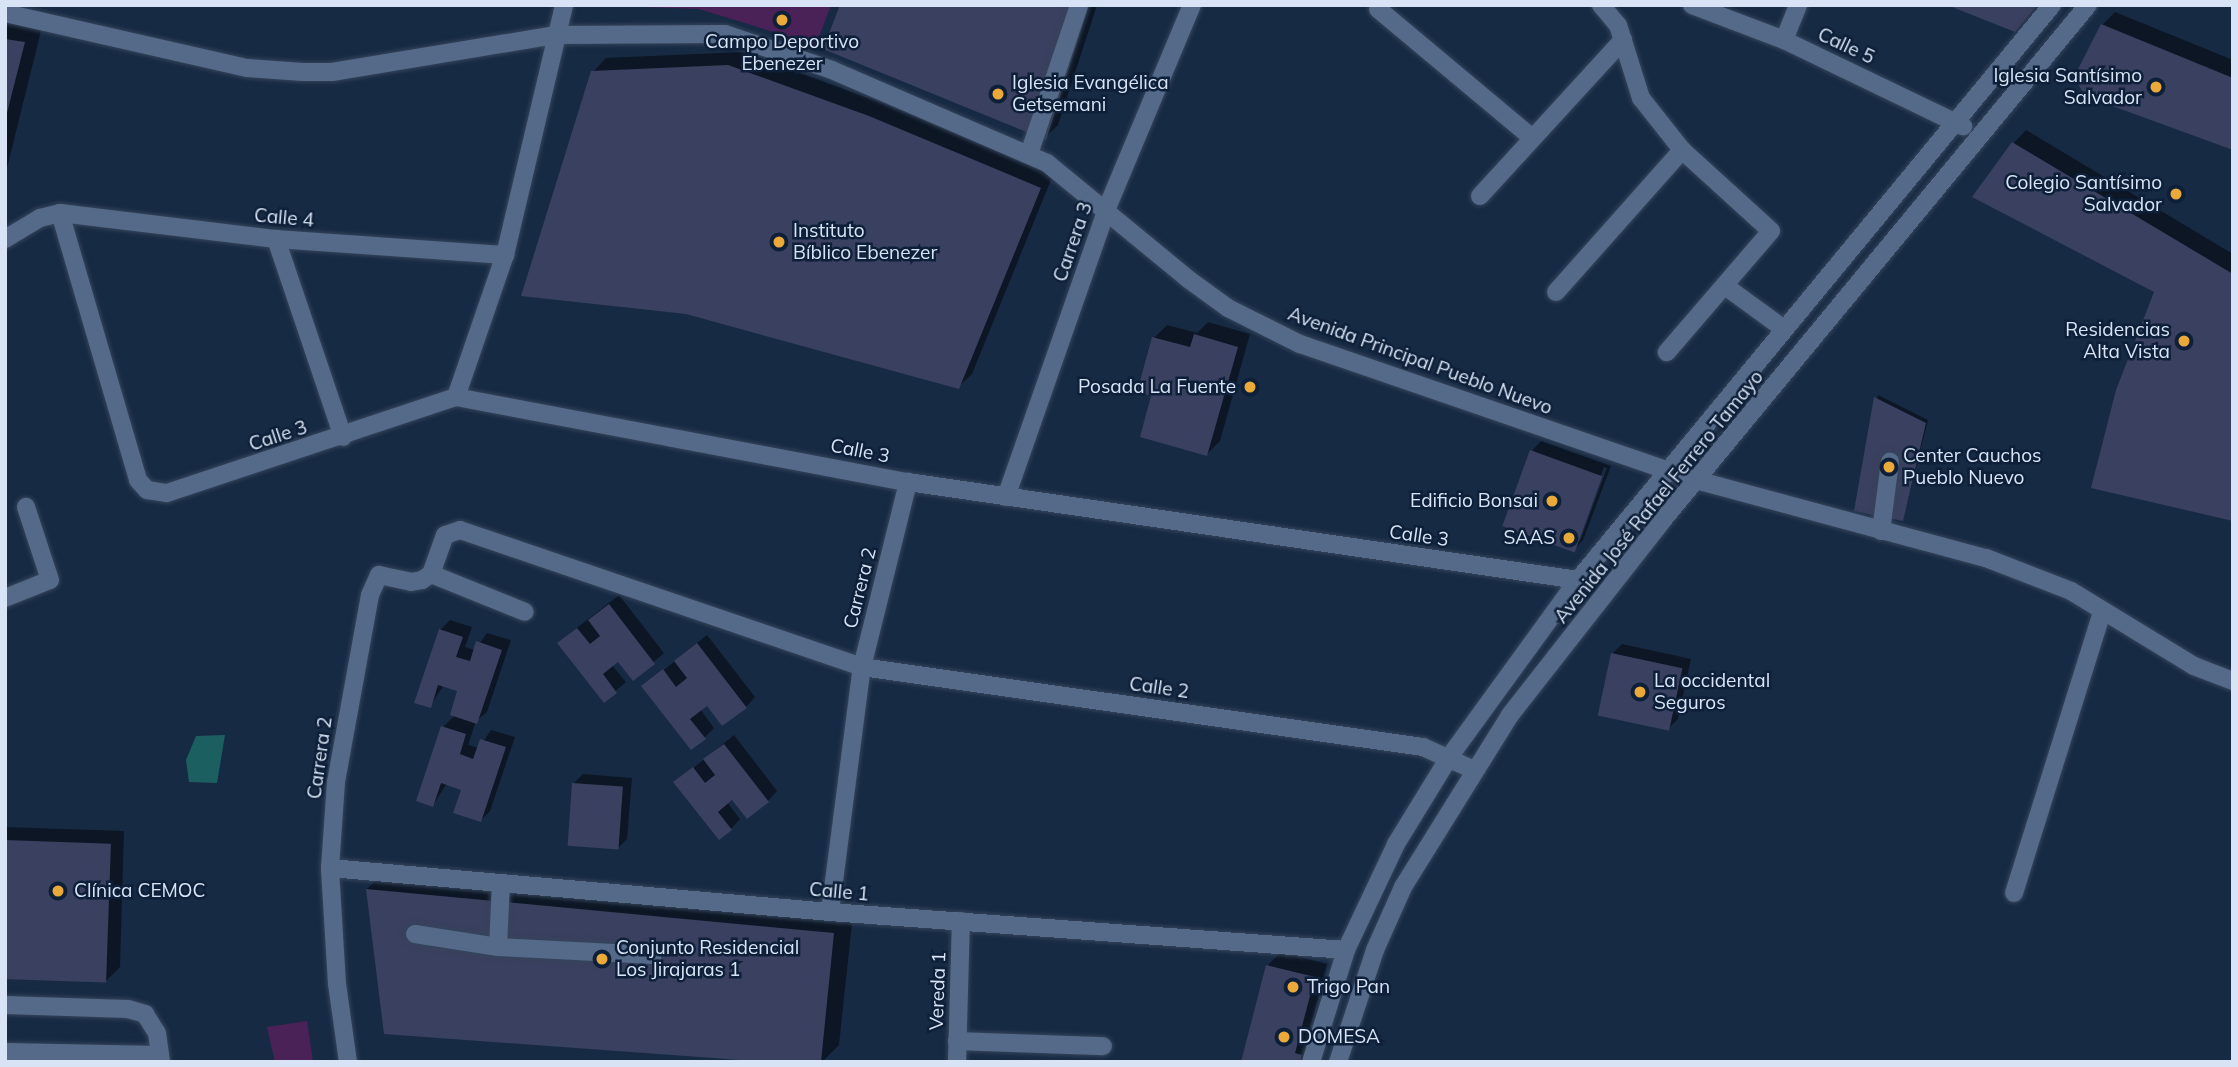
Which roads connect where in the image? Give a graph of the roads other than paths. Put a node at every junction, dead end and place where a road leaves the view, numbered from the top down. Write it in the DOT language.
graph roads {
  1 [pos="564,5"];
  2 [pos="1079,5"];
  3 [pos="1192,5"];
  4 [pos="1601,5"];
  5 [pos="1692,5"];
  6 [pos="1798,5"];
  7 [pos="2052,5"];
  8 [pos="2088,5"];
  9 [pos="1378,9"];
  10 [pos="5,13"];
  11 [pos="556,35"];
  12 [pos="1623,40"];
  13 [pos="1784,40"];
  14 [pos="1956,121"];
  15 [pos="1977,135"];
  16 [pos="1531,136"];
  17 [pos="1682,150"];
  18 [pos="1029,154"];
  19 [pos="1480,196"];
  20 [pos="1107,208"];
  21 [pos="60,214"];
  22 [pos="5,239"];
  23 [pos="276,239"];
  24 [pos="505,255"];
  25 [pos="1725,286"];
  26 [pos="1556,292"];
  27 [pos="1784,329"];
  28 [pos="1667,352"];
  29 [pos="456,397"];
  30 [pos="342,437"];
  31 [pos="1890,462"];
  32 [pos="1668,470"];
  33 [pos="1696,480"];
  34 [pos="908,482"];
  35 [pos="1006,497"];
  36 [pos="26,507"];
  37 [pos="1881,531"];
  38 [pos="430,574"];
  39 [pos="1578,580"];
  40 [pos="5,598"];
  41 [pos="525,612"];
  42 [pos="2102,612"];
  43 [pos="862,667"];
  44 [pos="2233,681"];
  45 [pos="1450,756"];
  46 [pos="1474,770"];
  47 [pos="330,867"];
  48 [pos="501,883"];
  49 [pos="2014,893"];
  50 [pos="831,912"];
  51 [pos="961,921"];
  52 [pos="415,934"];
  53 [pos="498,947"];
  54 [pos="1346,950"];
  55 [pos="653,955"];
  56 [pos="5,1005"];
  57 [pos="957,1041"];
  58 [pos="1103,1046"];
  59 [pos="5,1052"];
  60 [pos="160,1058"];
  61 [pos="348,1062"];
  62 [pos="957,1062"];
  63 [pos="1311,1062"];
  64 [pos="1338,1062"];
  1 -- 11 [label="street"];
  2 -- 18 [label="street"];
  3 -- 20 [label="street, Carrera 3"];
  4 -- 12 [label="street"];
  5 -- 13 [label="street, Calle 5"];
  6 -- 13 [label="street"];
  7 -- 14 [label="street, Avenida José Rafael Ferrero Tamayo"];
  8 -- 15 [label="street, Avenida José Rafael Ferrero Tamayo"];
  9 -- 16 [label="street"];
  10 -- 11 [label="street, Avenida Principal Pueblo Nuevo"];
  11 -- 18 [label="street, Avenida Principal Pueblo Nuevo"];
  11 -- 24 [label="street"];
  12 -- 16 [label="street"];
  12 -- 17 [label="street"];
  13 -- 14 [label="street, Calle 5"];
  14 -- 15 [label="street, Calle 5"];
  14 -- 27 [label="street, Avenida José Rafael Ferrero Tamayo"];
  15 -- 33 [label="street, Avenida José Rafael Ferrero Tamayo"];
  16 -- 19 [label="street"];
  17 -- 25 [label="street"];
  17 -- 26 [label="street"];
  18 -- 20 [label="street, Avenida Principal Pueblo Nuevo"];
  20 -- 32 [label="street, Avenida Principal Pueblo Nuevo"];
  20 -- 35 [label="street, Carrera 3"];
  21 -- 22 [label="street"];
  21 -- 23 [label="street, Calle 4"];
  21 -- 30 [label="street, Calle 3"];
  23 -- 24 [label="street, Calle 4"];
  23 -- 30 [label="street"];
  24 -- 29 [label="street"];
  25 -- 27 [label="street"];
  25 -- 28 [label="street"];
  27 -- 32 [label="street, Avenida José Rafael Ferrero Tamayo"];
  29 -- 30 [label="street, Calle 3"];
  29 -- 34 [label="street, Calle 3"];
  31 -- 37 [label="street"];
  32 -- 33 [label="street, Avenida Principal Pueblo Nuevo"];
  32 -- 39 [label="street, Avenida José Rafael Ferrero Tamayo"];
  33 -- 37 [label="street, Avenida Principal Pueblo Nuevo"];
  33 -- 46 [label="street, Avenida José Rafael Ferrero Tamayo"];
  34 -- 35 [label="street, Calle 3"];
  34 -- 43 [label="street, Carrera 2"];
  35 -- 39 [label="street, Calle 3"];
  36 -- 40 [label="street"];
  37 -- 42 [label="street, Avenida Principal Pueblo Nuevo"];
  38 -- 41 [label="street"];
  38 -- 43 [label="street, Calle 2"];
  38 -- 47 [label="street, Carrera 2"];
  39 -- 45 [label="street, Avenida José Rafael Ferrero Tamayo"];
  42 -- 44 [label="street, Avenida Principal Pueblo Nuevo"];
  42 -- 49 [label="street"];
  43 -- 45 [label="street, Calle 2"];
  43 -- 50 [label="street, Carrera 2"];
  45 -- 46 [label="street, Calle 2"];
  45 -- 54 [label="street, Avenida José Rafael Ferrero Tamayo"];
  46 -- 64 [label="street, Avenida José Rafael Ferrero Tamayo"];
  47 -- 48 [label="street, Calle 1"];
  47 -- 61 [label="street, Carrera 2"];
  48 -- 50 [label="street, Calle 1"];
  48 -- 53 [label="street"];
  50 -- 51 [label="street, Calle 1"];
  51 -- 54 [label="street, Calle 1"];
  51 -- 57 [label="street, Vereda 1"];
  52 -- 53 [label="street"];
  53 -- 55 [label="street"];
  54 -- 63 [label="street, Avenida José Rafael Ferrero Tamayo"];
  56 -- 60 [label="street"];
  57 -- 58 [label="street"];
  57 -- 62 [label="street, Vereda 1"];
  59 -- 60 [label="street"];
}
